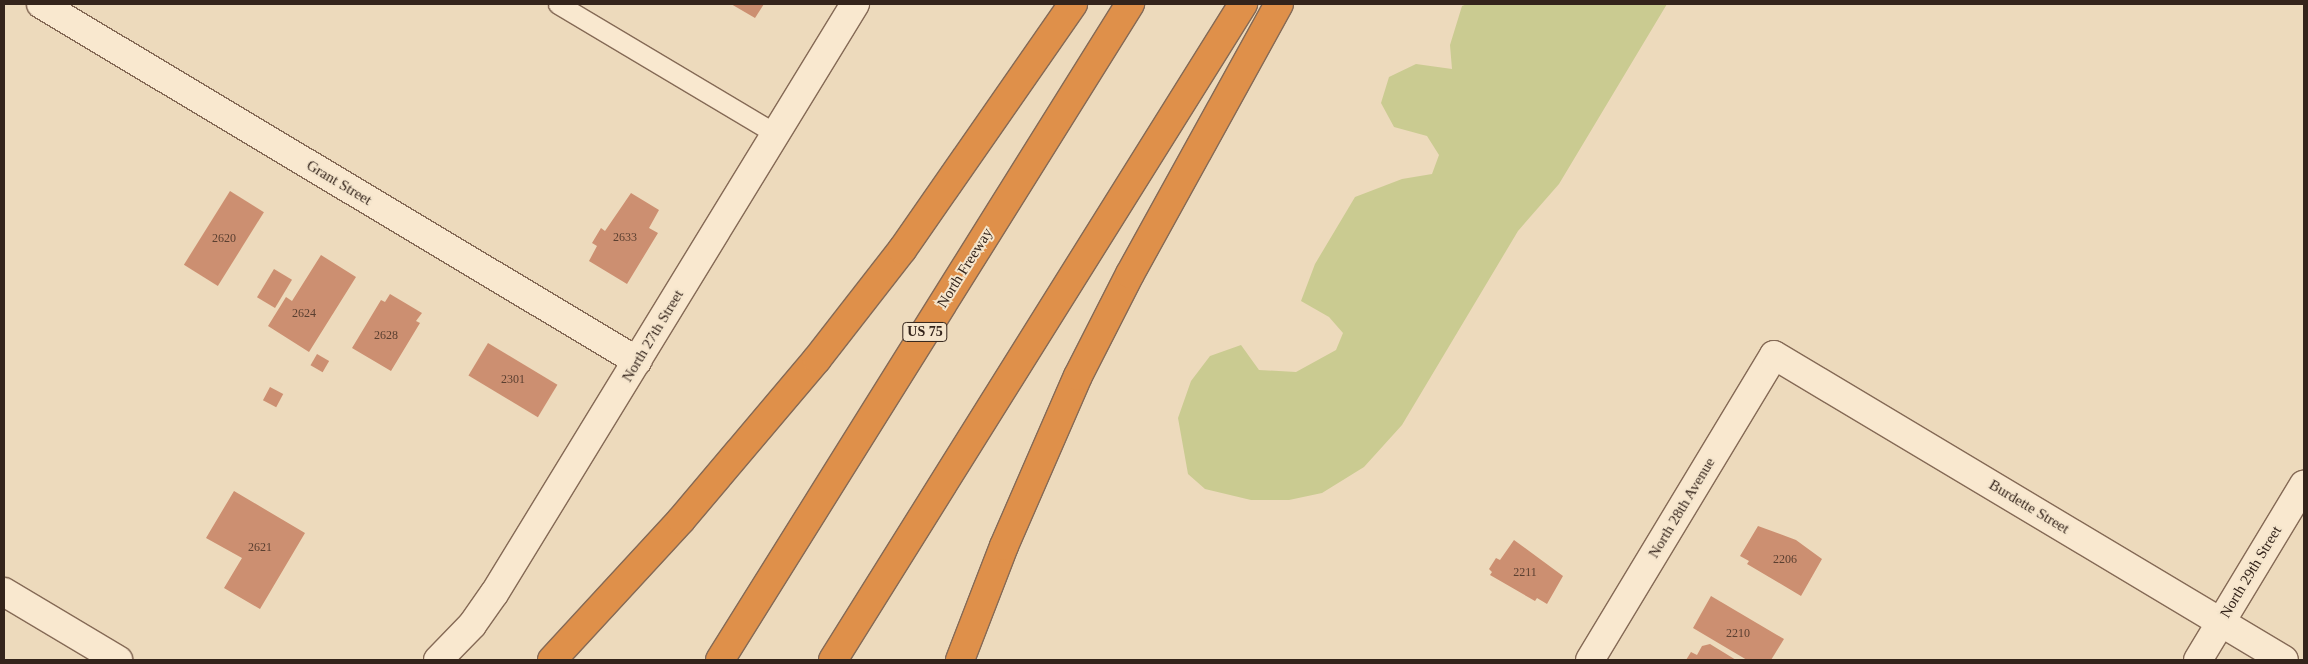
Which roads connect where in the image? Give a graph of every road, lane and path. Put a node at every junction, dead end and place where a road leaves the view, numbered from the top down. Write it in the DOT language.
graph roads {
  1 [pos="41,4"];
  2 [pos="558,4"];
  3 [pos="855,4"];
  4 [pos="1073,4"];
  5 [pos="1130,4"];
  6 [pos="1243,4"];
  7 [pos="1279,4"];
  8 [pos="776,134"];
  9 [pos="1774,355"];
  10 [pos="637,362"];
  11 [pos="2304,484"];
  12 [pos="4,592"];
  13 [pos="2221,622"];
  14 [pos="118,660"];
  15 [pos="438,660"];
  16 [pos="552,660"];
  17 [pos="720,660"];
  18 [pos="833,660"];
  19 [pos="960,660"];
  20 [pos="1590,660"];
  21 [pos="2198,660"];
  22 [pos="2284,660"];
  1 -- 10 [label="street, Grant Street"];
  2 -- 8 [label="lane"];
  3 -- 8 [label="street, North 27th Street"];
  4 -- 16 [label="highway"];
  5 -- 17 [label="highway, North Freeway / US 75"];
  6 -- 18 [label="highway"];
  7 -- 19 [label="highway"];
  8 -- 10 [label="street, North 27th Street"];
  9 -- 13 [label="street, Burdette Street"];
  9 -- 20 [label="street, North 28th Avenue"];
  10 -- 15 [label="street, North 27th Street"];
  11 -- 13 [label="street, North 29th Street"];
  12 -- 14 [label="street"];
  13 -- 21 [label="street, North 29th Street"];
  13 -- 22 [label="street, Burdette Street"];
}
